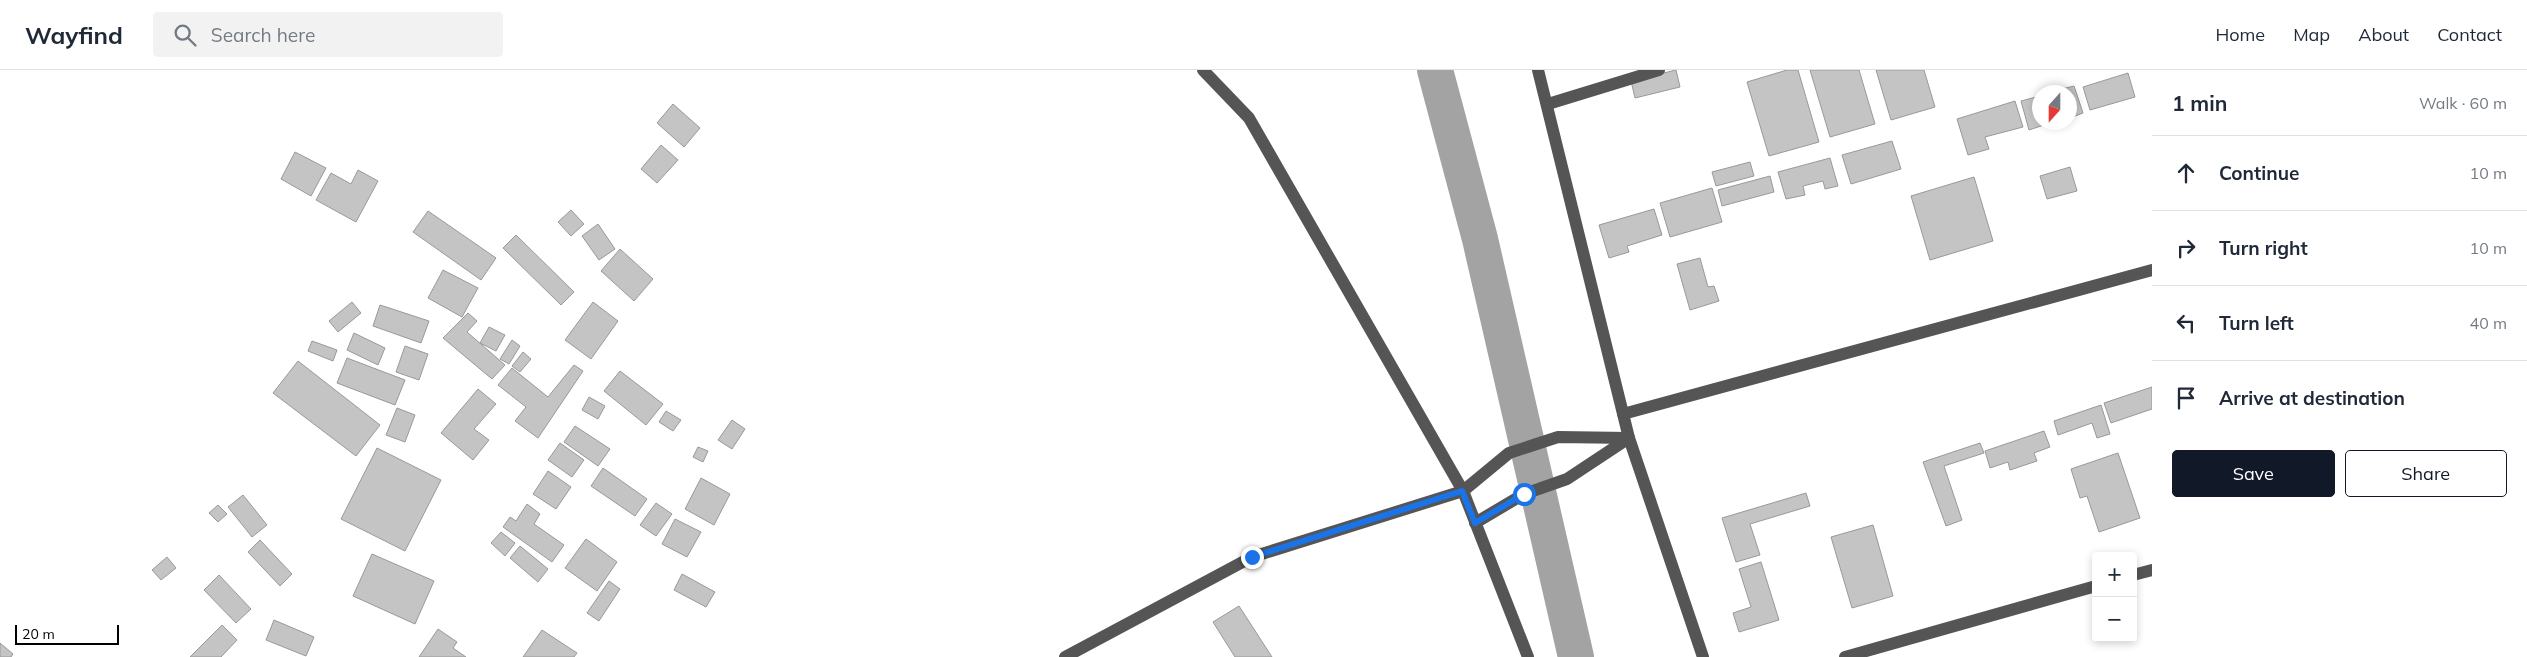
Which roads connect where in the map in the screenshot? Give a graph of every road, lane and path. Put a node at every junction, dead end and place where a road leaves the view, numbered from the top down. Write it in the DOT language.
graph roads {
  1 [pos="1203,70"];
  2 [pos="1538,70"];
  3 [pos="1659,70"];
  4 [pos="1548,104"];
  5 [pos="2152,270"];
  6 [pos="1623,414"];
  7 [pos="1629,438"];
  8 [pos="1462,491"];
  9 [pos="1475,523"];
  10 [pos="2152,570"];
  11 [pos="2137,574"];
  12 [pos="2092,587"];
  13 [pos="1065,657"];
  14 [pos="1528,657"];
  15 [pos="1703,657"];
  16 [pos="1845,657"];
  1 -- 8 [label="street"];
  2 -- 4 [label="street"];
  3 -- 4 [label="street"];
  4 -- 6 [label="street"];
  5 -- 6 [label="street"];
  6 -- 7 [label="street"];
  7 -- 8 [label="street"];
  7 -- 9 [label="street"];
  7 -- 15 [label="street"];
  8 -- 9 [label="street"];
  8 -- 13 [label="street"];
  9 -- 14 [label="street"];
  10 -- 11 [label="street"];
  12 -- 16 [label="street"];
}
